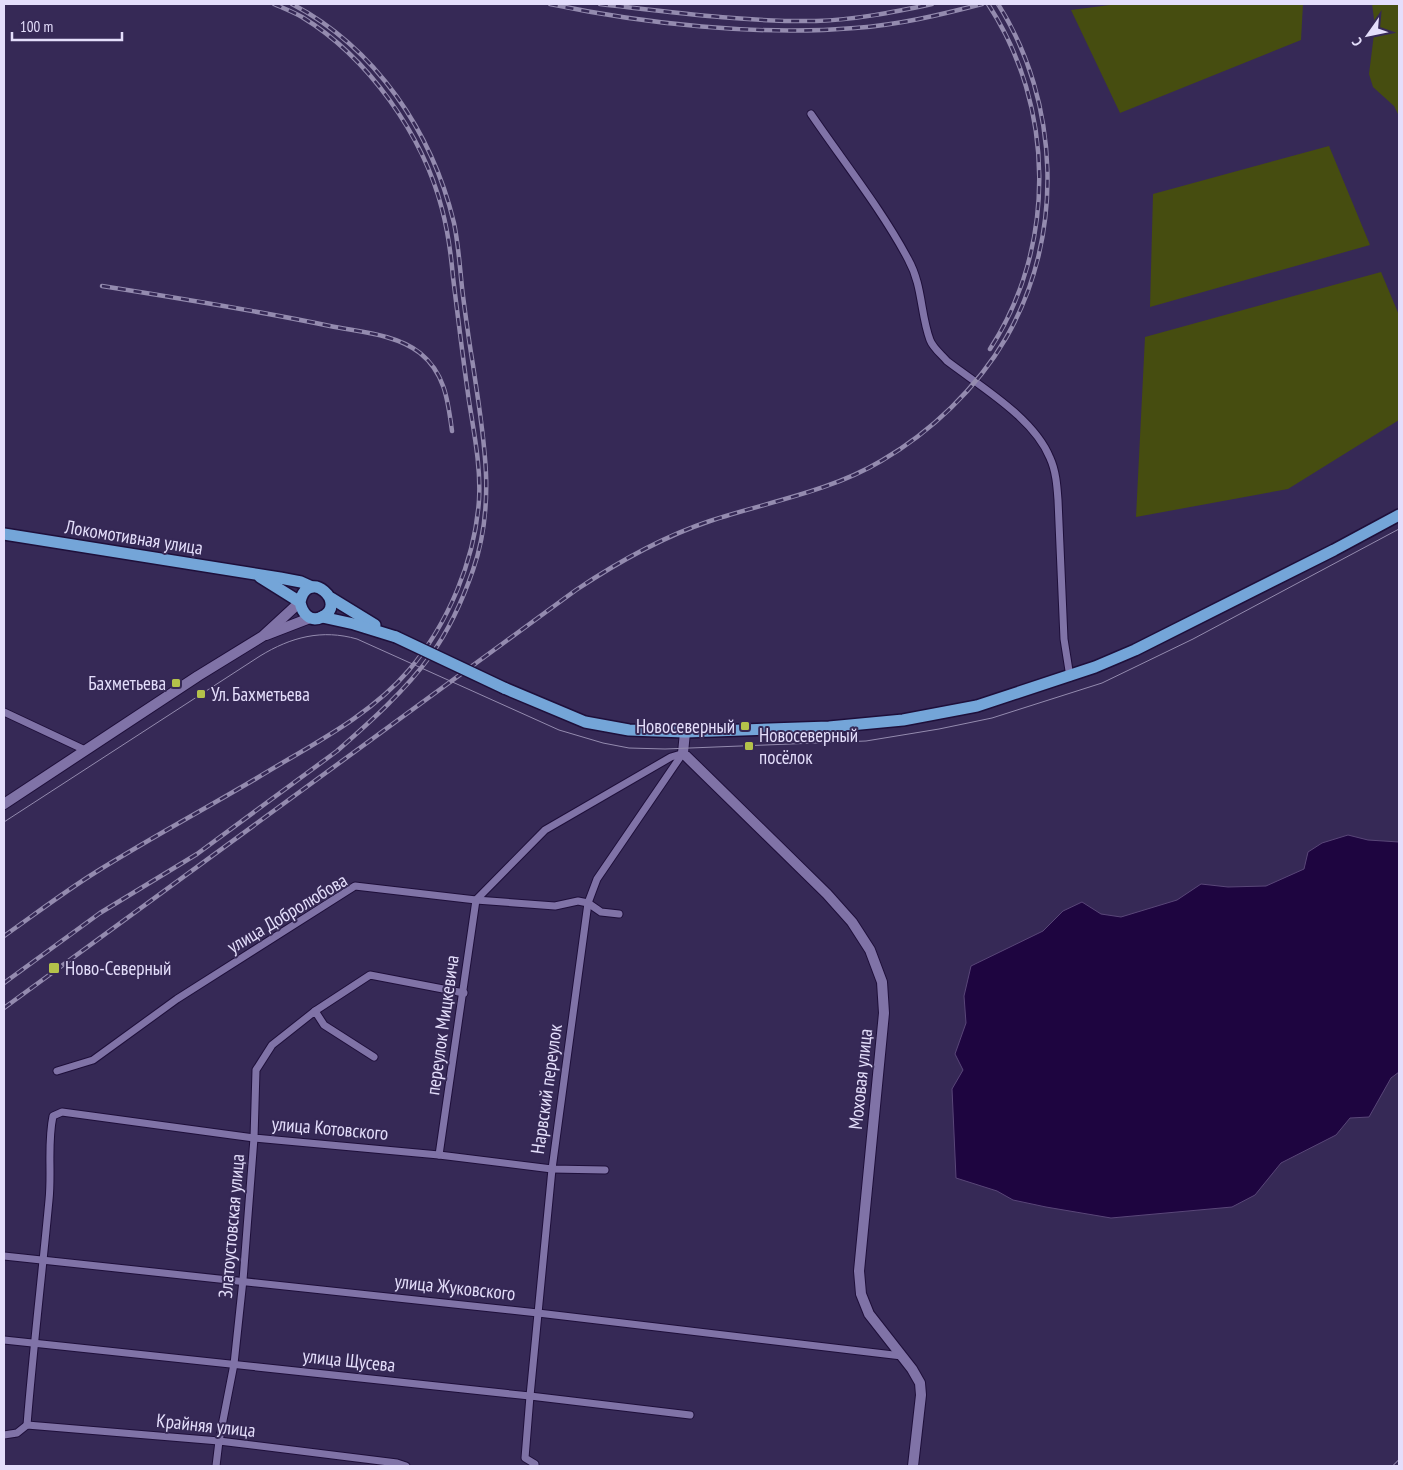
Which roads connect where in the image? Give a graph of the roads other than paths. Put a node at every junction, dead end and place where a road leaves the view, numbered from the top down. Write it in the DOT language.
graph roads {
  1 [pos="811,114"];
  2 [pos="1399,515"];
  3 [pos="4,534"];
  4 [pos="259,576"];
  5 [pos="312,587"];
  6 [pos="331,598"];
  7 [pos="300,602"];
  8 [pos="316,617"];
  9 [pos="263,636"];
  10 [pos="396,637"];
  11 [pos="1070,677"];
  12 [pos="4,712"];
  13 [pos="685,732"];
  14 [pos="85,750"];
  15 [pos="683,753"];
  16 [pos="4,804"];
  17 [pos="476,900"];
  18 [pos="588,903"];
  19 [pos="619,914"];
  20 [pos="464,993"];
  21 [pos="315,1011"];
  22 [pos="374,1057"];
  23 [pos="56,1071"];
  24 [pos="254,1138"];
  25 [pos="439,1155"];
  26 [pos="552,1169"];
  27 [pos="605,1170"];
  28 [pos="4,1256"];
  29 [pos="43,1260"];
  30 [pos="243,1280"];
  31 [pos="538,1312"];
  32 [pos="4,1340"];
  33 [pos="34,1344"];
  34 [pos="902,1356"];
  35 [pos="234,1364"];
  36 [pos="530,1396"];
  37 [pos="690,1415"];
  38 [pos="27,1425"];
  39 [pos="4,1435"];
  40 [pos="219,1441"];
  41 [pos="216,1466"];
  42 [pos="406,1466"];
  43 [pos="535,1466"];
  44 [pos="914,1466"];
  1 -- 11 [label="street"];
  2 -- 11 [label="main road"];
  3 -- 4 [label="main road, Локомотивная улица"];
  4 -- 5 [label="main road"];
  4 -- 7 [label="main road"];
  5 -- 6 [label="main road"];
  5 -- 7 [label="main road"];
  6 -- 8 [label="main road"];
  6 -- 10 [label="main road"];
  7 -- 8 [label="main road"];
  7 -- 9 [label="street"];
  8 -- 9 [label="street"];
  8 -- 10 [label="main road"];
  9 -- 14 [label="street"];
  10 -- 13 [label="main road, bridge"];
  11 -- 13 [label="main road"];
  12 -- 14 [label="street"];
  13 -- 15 [label="street"];
  14 -- 16 [label="street"];
  15 -- 17 [label="street"];
  15 -- 18 [label="street, Нарвский переулок"];
  15 -- 34 [label="street, Моховая улица"];
  17 -- 18 [label="street, улица Добролюбова"];
  17 -- 20 [label="street, переулок Мицкевича"];
  17 -- 23 [label="street, улица Добролюбова"];
  18 -- 19 [label="street, улица Добролюбова"];
  18 -- 26 [label="street, Нарвский переулок"];
  20 -- 21 [label="street, Златоустовская улица"];
  20 -- 25 [label="street, переулок Мицкевича"];
  21 -- 22 [label="street"];
  21 -- 24 [label="street, Златоустовская улица"];
  24 -- 25 [label="street, улица Котовского"];
  24 -- 29 [label="street, улица Котовского"];
  24 -- 30 [label="street, Златоустовская улица"];
  25 -- 26 [label="street, улица Котовского"];
  26 -- 27 [label="street, улица Котовского"];
  26 -- 31 [label="street, Нарвский переулок"];
  28 -- 29 [label="street, улица Жуковского"];
  29 -- 30 [label="street, улица Жуковского"];
  29 -- 33 [label="street"];
  30 -- 31 [label="street, улица Жуковского"];
  30 -- 35 [label="street, Златоустовская улица"];
  31 -- 34 [label="street, улица Жуковского"];
  31 -- 36 [label="street, Нарвский переулок"];
  32 -- 33 [label="street, улица Щусева"];
  33 -- 35 [label="street, улица Щусева"];
  33 -- 38 [label="street"];
  34 -- 44 [label="street, Моховая улица"];
  35 -- 36 [label="street, улица Щусева"];
  35 -- 40 [label="street, Златоустовская улица"];
  36 -- 37 [label="street, улица Щусева"];
  36 -- 43 [label="street, Нарвский переулок"];
  38 -- 39 [label="street, Крайняя улица"];
  38 -- 40 [label="street, Крайняя улица"];
  40 -- 41 [label="street, Златоустовская улица"];
  40 -- 42 [label="street, Крайняя улица"];
}
